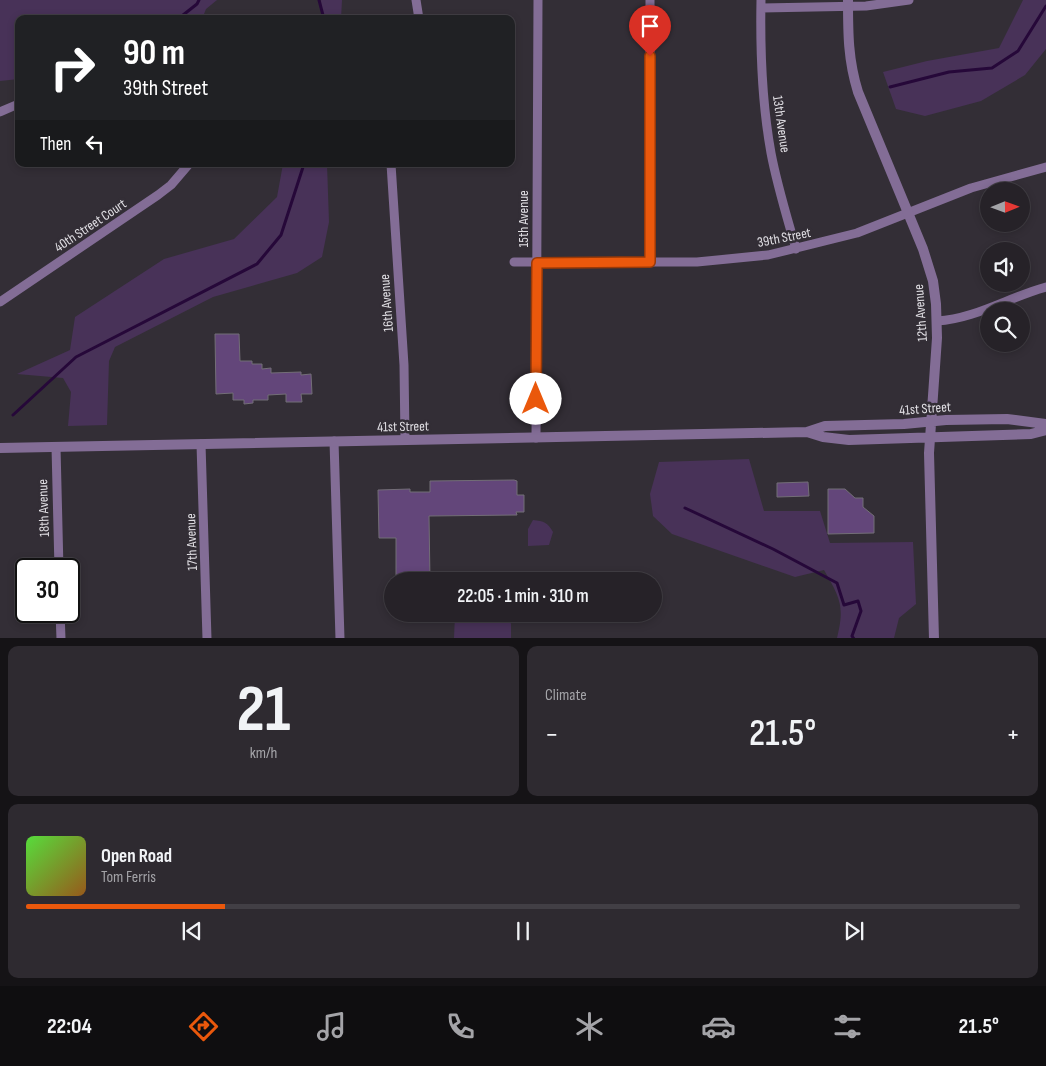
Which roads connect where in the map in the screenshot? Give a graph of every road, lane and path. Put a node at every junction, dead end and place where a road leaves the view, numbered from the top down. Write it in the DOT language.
graph roads {
  1 [pos="416,0"];
  2 [pos="538,0"];
  3 [pos="650,0"];
  4 [pos="908,0"];
  5 [pos="848,3"];
  6 [pos="761,4"];
  7 [pos="418,15"];
  8 [pos="15,105"];
  9 [pos="0,112"];
  10 [pos="186,167"];
  11 [pos="391,167"];
  12 [pos="1046,167"];
  13 [pos="909,214"];
  14 [pos="796,249"];
  15 [pos="514,262"];
  16 [pos="650,262"];
  17 [pos="537,263"];
  18 [pos="1046,288"];
  19 [pos="1,298"];
  20 [pos="937,321"];
  21 [pos="930,421"];
  22 [pos="1046,424"];
  23 [pos="1046,430"];
  24 [pos="807,432"];
  25 [pos="930,437"];
  26 [pos="536,438"];
  27 [pos="404,440"];
  28 [pos="334,441"];
  29 [pos="201,444"];
  30 [pos="56,447"];
  31 [pos="0,448"];
  32 [pos="59,558"];
  33 [pos="60,623"];
  34 [pos="61,638"];
  35 [pos="207,638"];
  36 [pos="340,638"];
  37 [pos="934,638"];
  1 -- 7 [label="street"];
  2 -- 17 [label="street, 15th Avenue"];
  3 -- 16 [label="street"];
  4 -- 5 [label="street"];
  5 -- 6 [label="street"];
  5 -- 13 [label="street, 12th Avenue"];
  6 -- 14 [label="street, 13th Avenue"];
  8 -- 9 [label="street"];
  10 -- 19 [label="street, 40th Street Court"];
  11 -- 27 [label="street, 16th Avenue"];
  12 -- 13 [label="street, 39th Street"];
  13 -- 14 [label="street, 39th Street"];
  13 -- 20 [label="street, 12th Avenue"];
  14 -- 16 [label="street, 39th Street"];
  15 -- 17 [label="street, 39th Street"];
  16 -- 17 [label="street, 39th Street"];
  17 -- 26 [label="street, 15th Avenue"];
  18 -- 20 [label="street"];
  20 -- 21 [label="street, 12th Avenue"];
  21 -- 22 [label="street, 41st Street"];
  21 -- 24 [label="street, 41st Street"];
  21 -- 25 [label="street, 12th Avenue"];
  23 -- 25 [label="street, 41st Street"];
  24 -- 25 [label="street, 41st Street"];
  24 -- 26 [label="street, 41st Street"];
  25 -- 37 [label="street, 12th Avenue"];
  26 -- 27 [label="street, 41st Street"];
  27 -- 28 [label="street, 41st Street"];
  28 -- 29 [label="street, 41st Street"];
  28 -- 36 [label="street"];
  29 -- 30 [label="street, 41st Street"];
  29 -- 35 [label="street, 17th Avenue"];
  30 -- 31 [label="street, 41st Street"];
  30 -- 32 [label="street, 18th Avenue"];
  33 -- 34 [label="street"];
}
